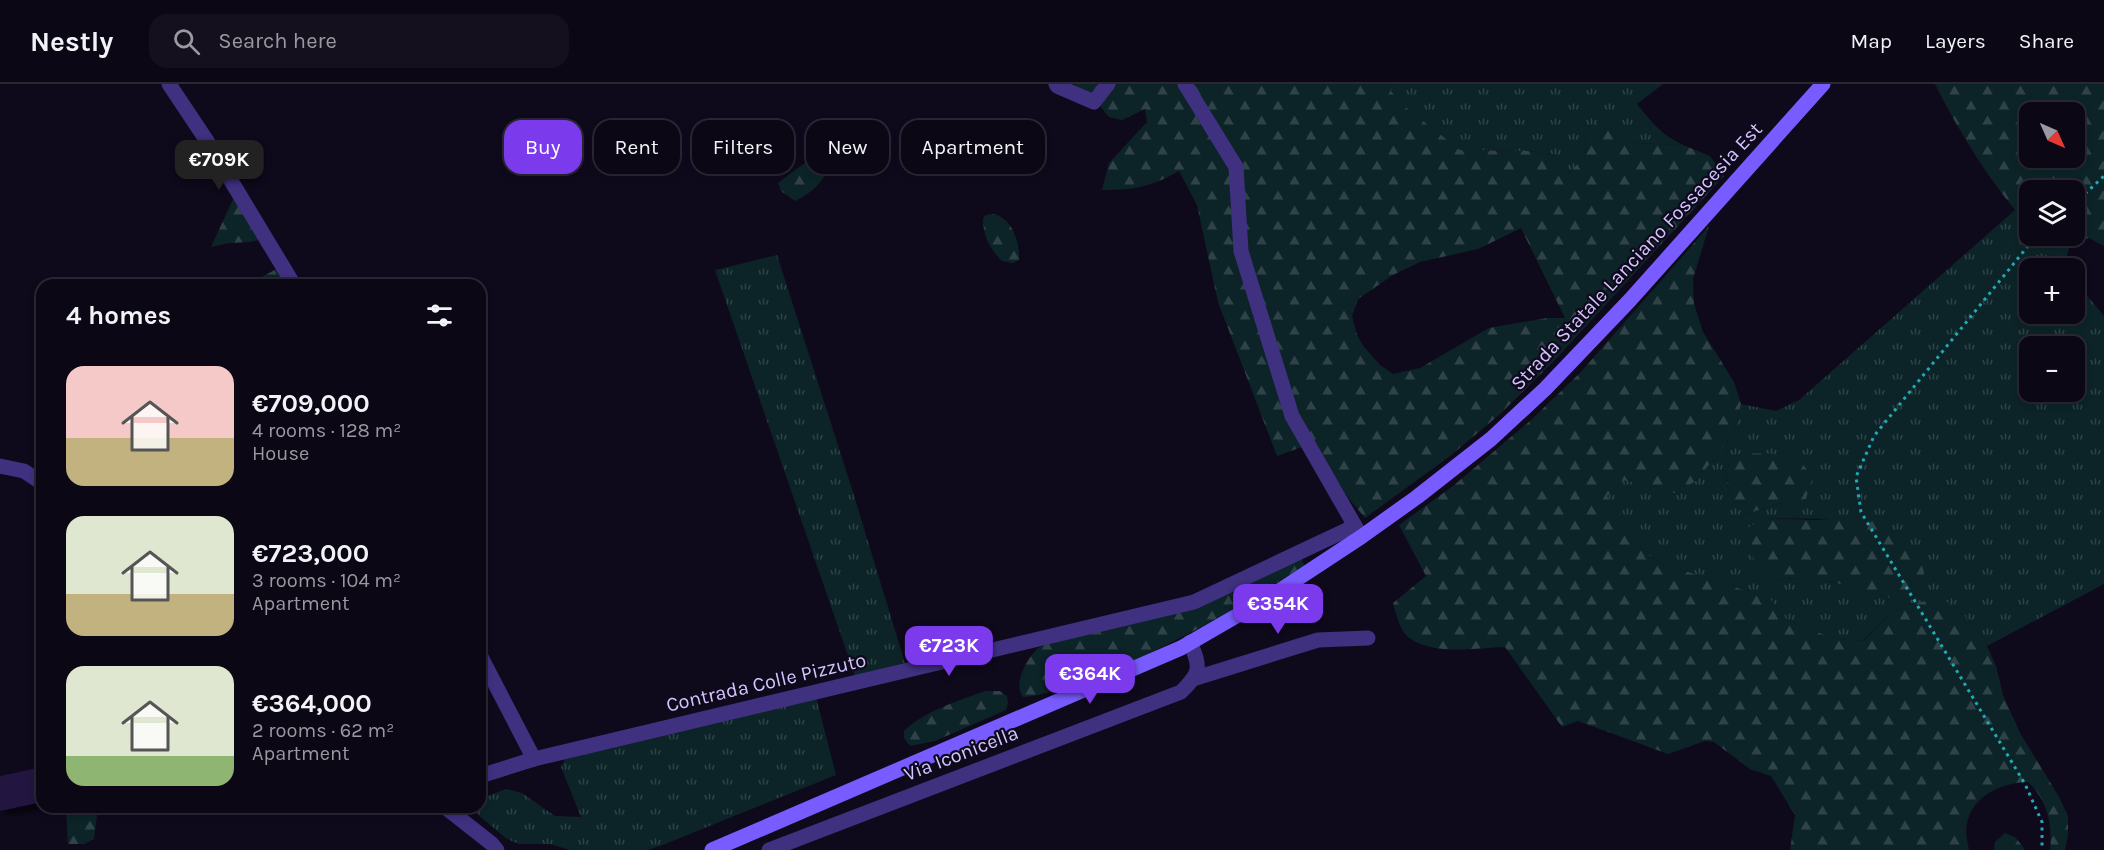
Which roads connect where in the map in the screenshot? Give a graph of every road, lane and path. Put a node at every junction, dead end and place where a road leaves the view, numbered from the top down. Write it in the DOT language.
graph roads {
  1 [pos="169,84"];
  2 [pos="1056,84"];
  3 [pos="1108,84"];
  4 [pos="1185,84"];
  5 [pos="1823,84"];
  6 [pos="2104,176"];
  7 [pos="2085,194"];
  8 [pos="2028,246"];
  9 [pos="290,279"];
  10 [pos="0,466"];
  11 [pos="36,479"];
  12 [pos="1358,532"];
  13 [pos="1368,638"];
  14 [pos="1190,642"];
  15 [pos="486,667"];
  16 [pos="1196,678"];
  17 [pos="534,759"];
  18 [pos="486,774"];
  19 [pos="453,813"];
  20 [pos="496,850"];
  21 [pos="712,850"];
  22 [pos="769,850"];
  23 [pos="2042,850"];
  1 -- 9 [label="street"];
  2 -- 3 [label="street"];
  4 -- 12 [label="street"];
  5 -- 12 [label="main road, Strada Statale Lanciano Fossacesia Est"];
  6 -- 7 [label="path"];
  8 -- 23 [label="path"];
  10 -- 11 [label="street"];
  12 -- 14 [label="main road, Strada Statale Lanciano Fossacesia Est"];
  12 -- 17 [label="street, Contrada Colle Pizzuto"];
  13 -- 16 [label="street, Via Iconicella"];
  14 -- 16 [label="street"];
  14 -- 21 [label="main road, Strada Statale Lanciano Fossacesia Est"];
  15 -- 17 [label="street"];
  16 -- 22 [label="street, Via Iconicella"];
  17 -- 18 [label="street, Contrada Colle Pizzuto"];
  19 -- 20 [label="street"];
}
